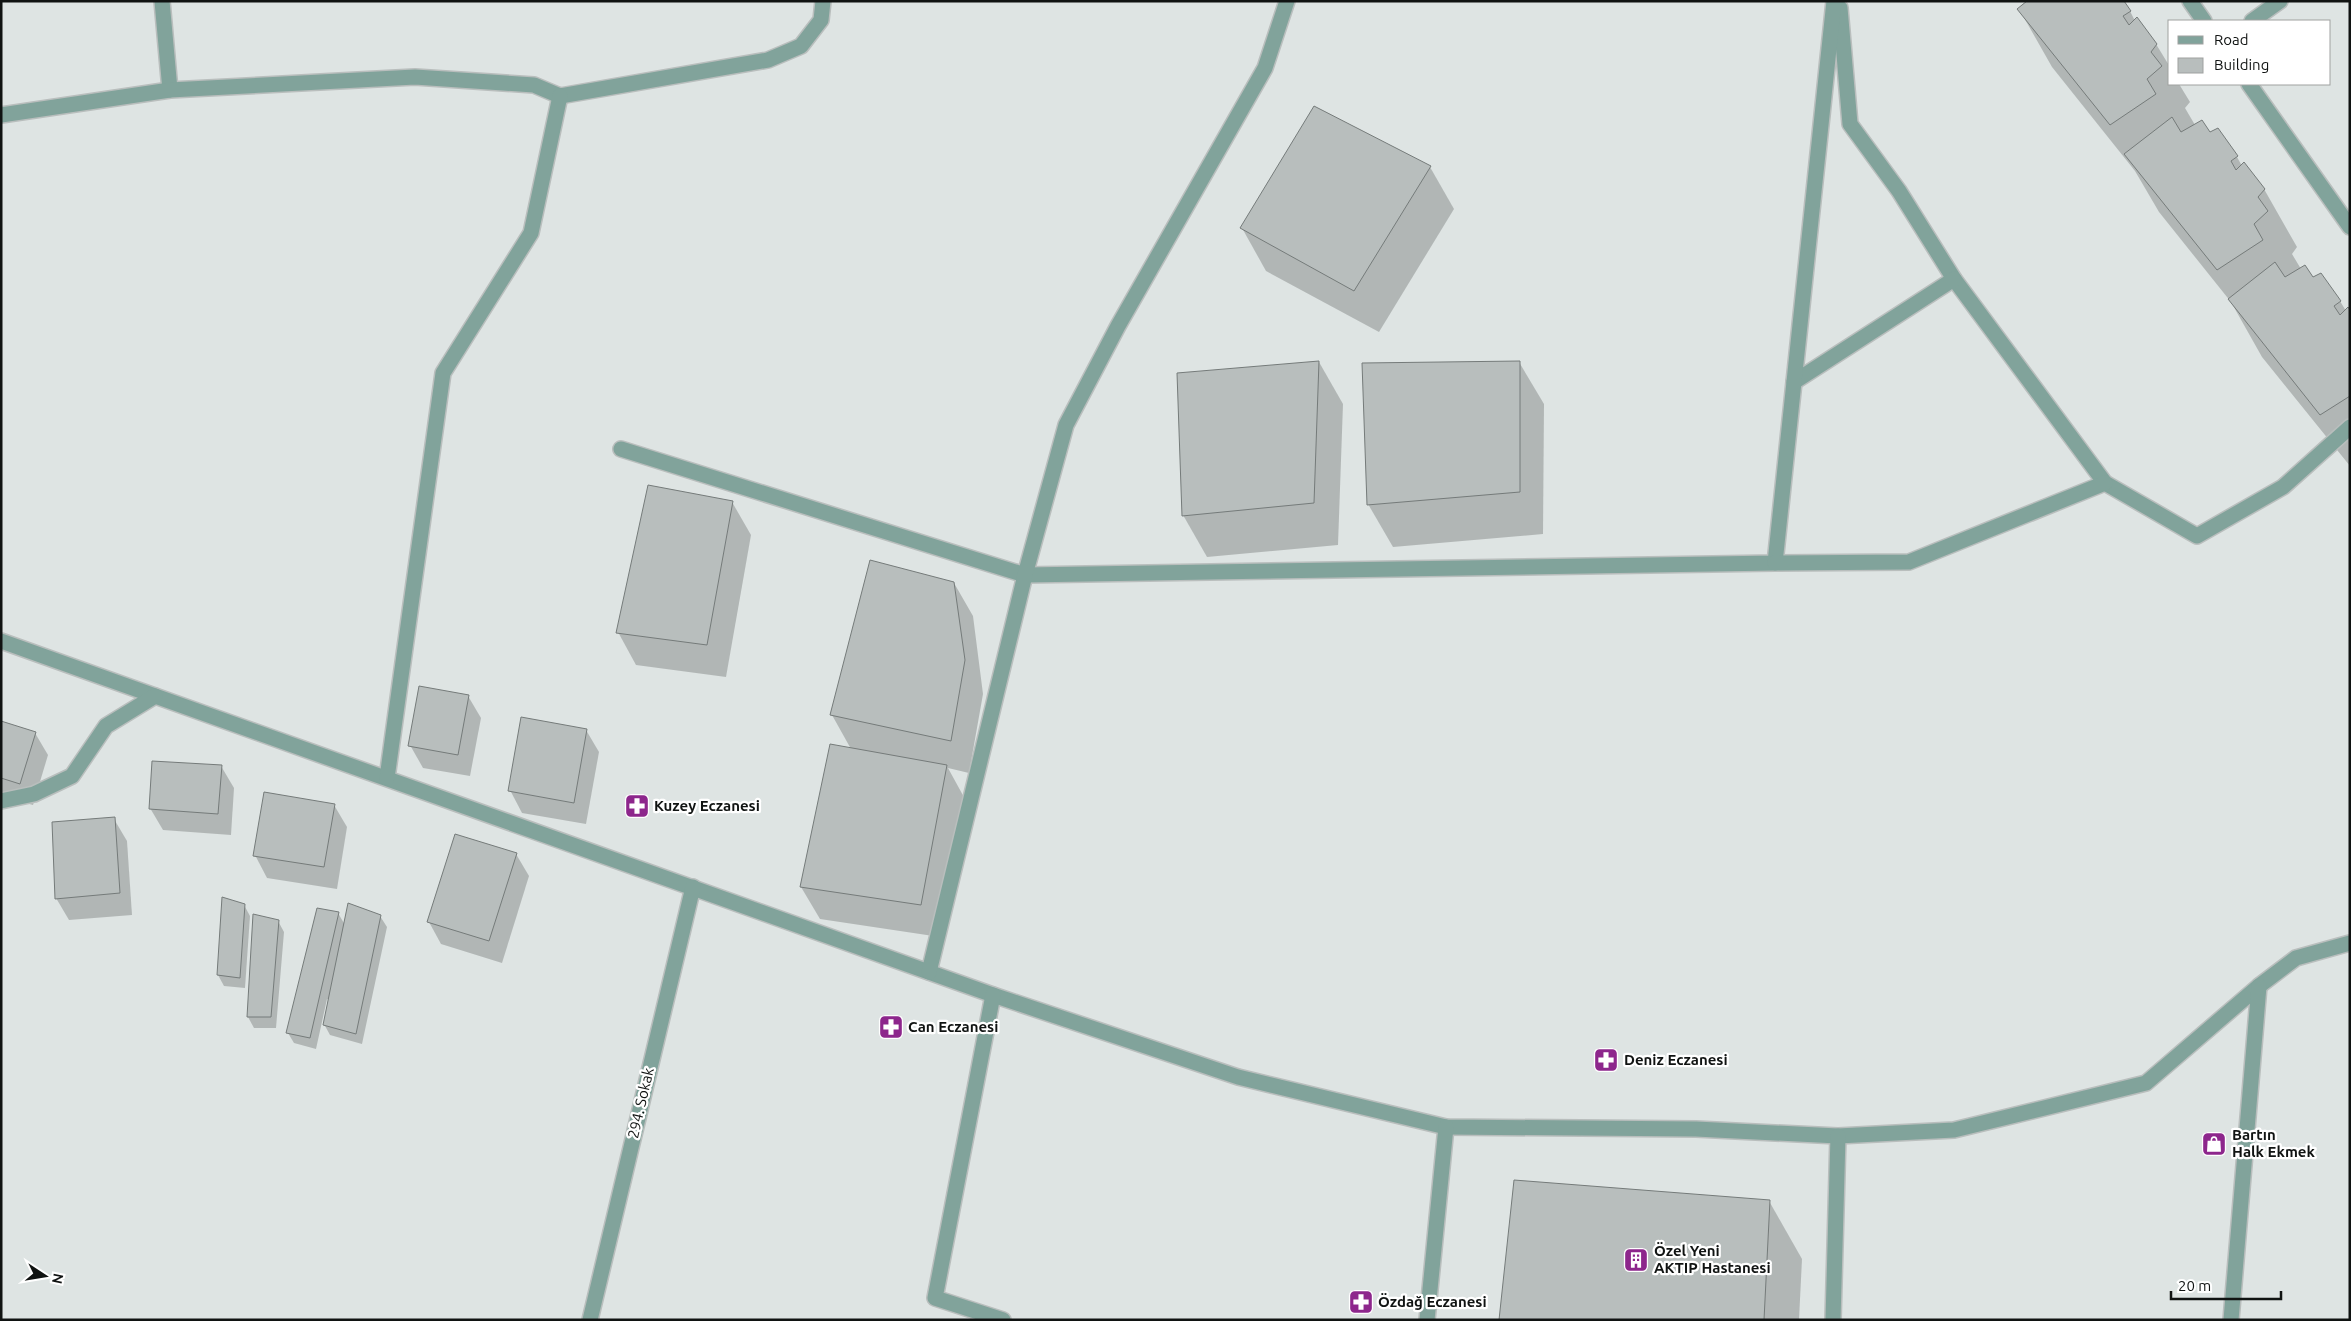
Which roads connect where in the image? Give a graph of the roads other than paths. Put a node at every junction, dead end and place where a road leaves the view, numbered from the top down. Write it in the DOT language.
graph roads {
  1 [pos="162,1"];
  2 [pos="823,1"];
  3 [pos="1287,1"];
  4 [pos="1834,1"];
  5 [pos="1840,1"];
  6 [pos="2190,1"];
  7 [pos="2280,1"];
  8 [pos="2203,20"];
  9 [pos="2253,20"];
  10 [pos="2250,85"];
  11 [pos="170,90"];
  12 [pos="560,96"];
  13 [pos="1,116"];
  14 [pos="2350,228"];
  15 [pos="1954,279"];
  16 [pos="1794,382"];
  17 [pos="2350,427"];
  18 [pos="621,449"];
  19 [pos="2104,483"];
  20 [pos="1775,563"];
  21 [pos="1025,575"];
  22 [pos="1,641"];
  23 [pos="155,696"];
  24 [pos="387,778"];
  25 [pos="1,801"];
  26 [pos="693,887"];
  27 [pos="2350,944"];
  28 [pos="929,972"];
  29 [pos="2259,986"];
  30 [pos="994,995"];
  31 [pos="1446,1127"];
  32 [pos="1838,1136"];
  33 [pos="590,1320"];
  34 [pos="1003,1320"];
  35 [pos="1427,1320"];
  36 [pos="1833,1320"];
  37 [pos="2231,1320"];
  1 -- 11 [label="street"];
  2 -- 12 [label="street"];
  3 -- 21 [label="street"];
  4 -- 16 [label="street"];
  5 -- 15 [label="street"];
  6 -- 8 [label="street"];
  7 -- 9 [label="street"];
  10 -- 14 [label="street"];
  11 -- 12 [label="street"];
  11 -- 13 [label="street"];
  12 -- 24 [label="street"];
  15 -- 16 [label="street"];
  15 -- 19 [label="street"];
  16 -- 20 [label="street"];
  17 -- 19 [label="street"];
  18 -- 21 [label="street"];
  19 -- 20 [label="street"];
  20 -- 21 [label="street"];
  21 -- 28 [label="street"];
  22 -- 23 [label="street"];
  23 -- 24 [label="street"];
  23 -- 25 [label="street"];
  24 -- 26 [label="street"];
  26 -- 28 [label="street"];
  26 -- 33 [label="street, 294. Sokak"];
  27 -- 29 [label="street"];
  28 -- 30 [label="street"];
  29 -- 32 [label="street"];
  29 -- 37 [label="street"];
  30 -- 31 [label="street"];
  30 -- 34 [label="street"];
  31 -- 32 [label="street"];
  31 -- 35 [label="street"];
  32 -- 36 [label="street"];
}
